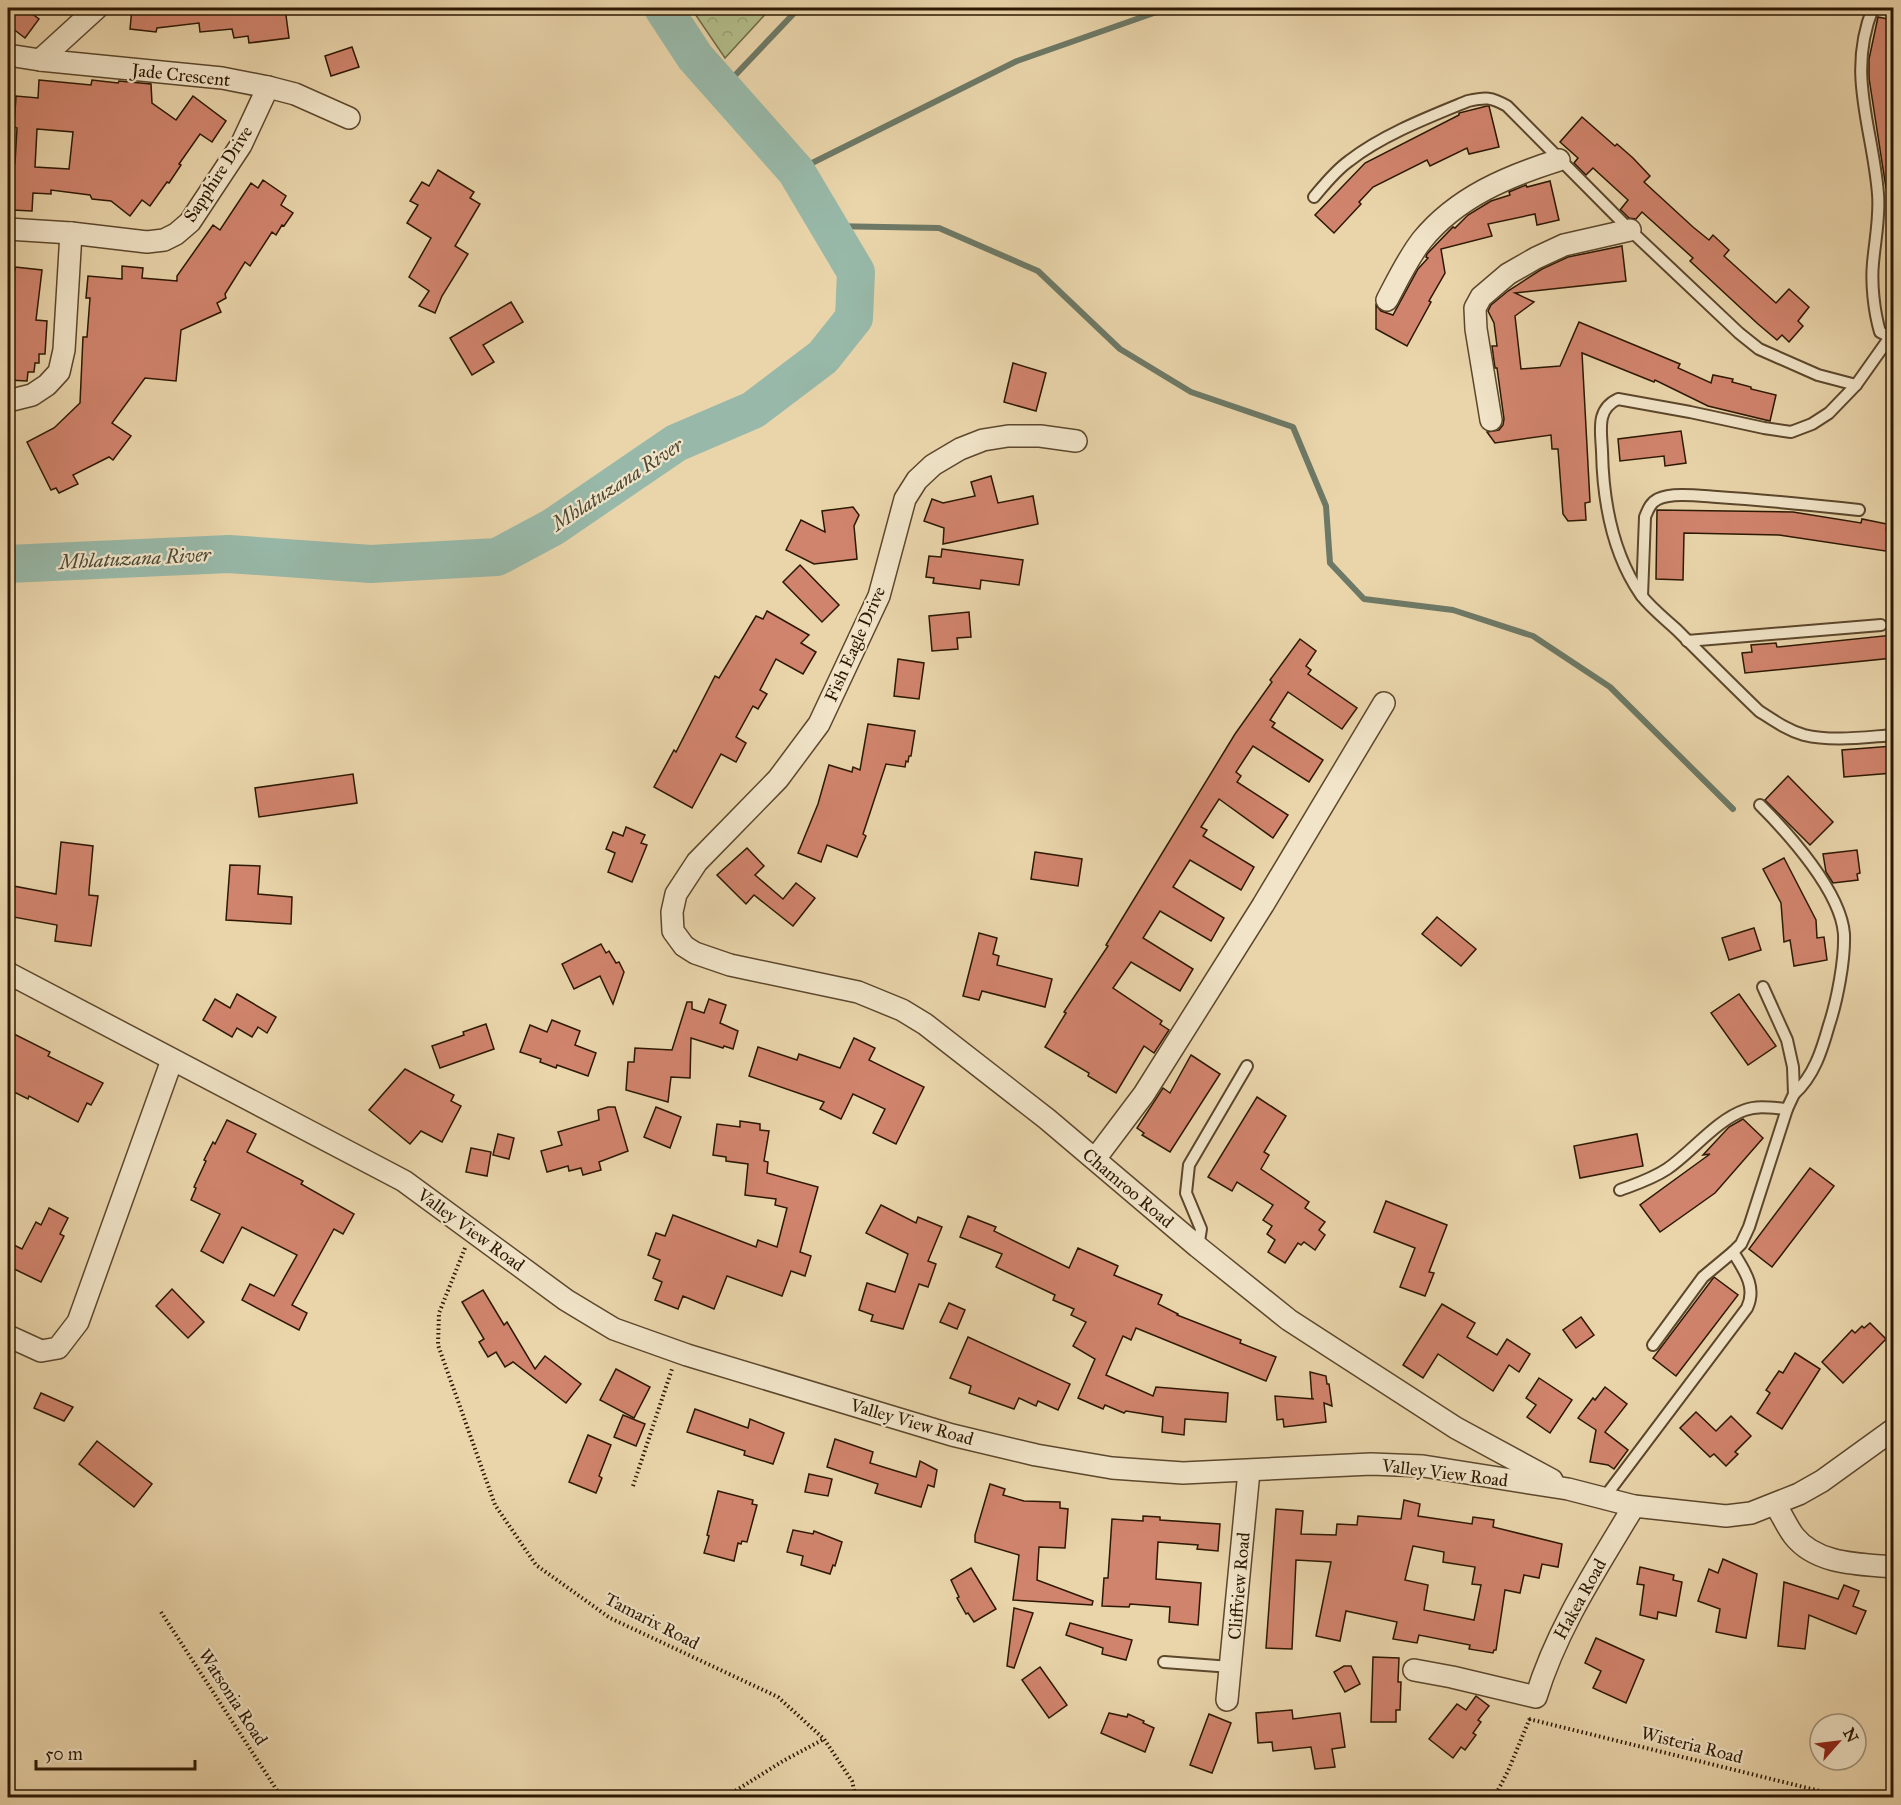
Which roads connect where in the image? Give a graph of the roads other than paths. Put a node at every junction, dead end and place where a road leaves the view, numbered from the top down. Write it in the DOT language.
graph roads {
  1 [pos="97,8"];
  2 [pos="1874,8"];
  3 [pos="8,55"];
  4 [pos="40,60"];
  5 [pos="268,87"];
  6 [pos="349,118"];
  7 [pos="1559,160"];
  8 [pos="1314,197"];
  9 [pos="8,229"];
  10 [pos="1630,230"];
  11 [pos="71,233"];
  12 [pos="1388,300"];
  13 [pos="1892,336"];
  14 [pos="1856,385"];
  15 [pos="8,401"];
  16 [pos="1491,420"];
  17 [pos="1076,441"];
  18 [pos="1859,510"];
  19 [pos="1642,596"];
  20 [pos="1881,625"];
  21 [pos="1687,641"];
  22 [pos="1384,704"];
  23 [pos="1893,735"];
  24 [pos="1760,804"];
  25 [pos="673,931"];
  26 [pos="8,973"];
  27 [pos="1763,987"];
  28 [pos="172,1060"];
  29 [pos="1247,1066"];
  30 [pos="1794,1094"];
  31 [pos="1786,1109"];
  32 [pos="1095,1159"];
  33 [pos="1620,1190"];
  34 [pos="1198,1247"];
  35 [pos="1733,1252"];
  36 [pos="8,1336"];
  37 [pos="1653,1345"];
  38 [pos="1893,1429"];
  39 [pos="1249,1471"];
  40 [pos="1568,1489"];
  41 [pos="1604,1498"];
  42 [pos="1775,1504"];
  43 [pos="1635,1506"];
  44 [pos="1893,1567"];
  45 [pos="1164,1662"];
  46 [pos="1232,1667"];
  47 [pos="1414,1670"];
  48 [pos="1227,1700"];
  1 -- 4 [label="street"];
  2 -- 13 [label="lane"];
  3 -- 4 [label="street, Jade Crescent"];
  4 -- 5 [label="street, Jade Crescent"];
  5 -- 6 [label="street, Jade Crescent"];
  5 -- 11 [label="street, Sapphire Drive"];
  7 -- 8 [label="lane"];
  7 -- 10 [label="lane"];
  7 -- 12 [label="street"];
  9 -- 11 [label="street, Sapphire Drive"];
  10 -- 14 [label="lane"];
  10 -- 16 [label="street"];
  11 -- 15 [label="street"];
  13 -- 14 [label="lane"];
  14 -- 19 [label="lane"];
  17 -- 25 [label="street, Fish Eagle Drive"];
  18 -- 19 [label="lane"];
  19 -- 21 [label="lane"];
  20 -- 21 [label="lane"];
  21 -- 23 [label="lane"];
  22 -- 32 [label="street"];
  24 -- 30 [label="lane"];
  25 -- 32 [label="street, Chamroo Road"];
  26 -- 28 [label="street, Valley View Road"];
  27 -- 30 [label="lane"];
  28 -- 36 [label="street"];
  28 -- 39 [label="street, Valley View Road"];
  29 -- 34 [label="lane"];
  30 -- 31 [label="lane"];
  31 -- 33 [label="lane"];
  31 -- 35 [label="lane"];
  32 -- 34 [label="street, Chamroo Road"];
  34 -- 40 [label="street, Chamroo Road"];
  35 -- 37 [label="lane"];
  35 -- 41 [label="lane"];
  38 -- 42 [label="street, Valley View Road"];
  39 -- 40 [label="street, Valley View Road"];
  39 -- 46 [label="street, Cliffview Road"];
  40 -- 41 [label="street, Valley View Road"];
  41 -- 43 [label="street, Valley View Road"];
  42 -- 43 [label="street, Valley View Road"];
  42 -- 44 [label="street"];
  43 -- 47 [label="street, Hakea Road"];
  45 -- 46 [label="lane"];
  46 -- 48 [label="street, Cliffview Road"];
}
